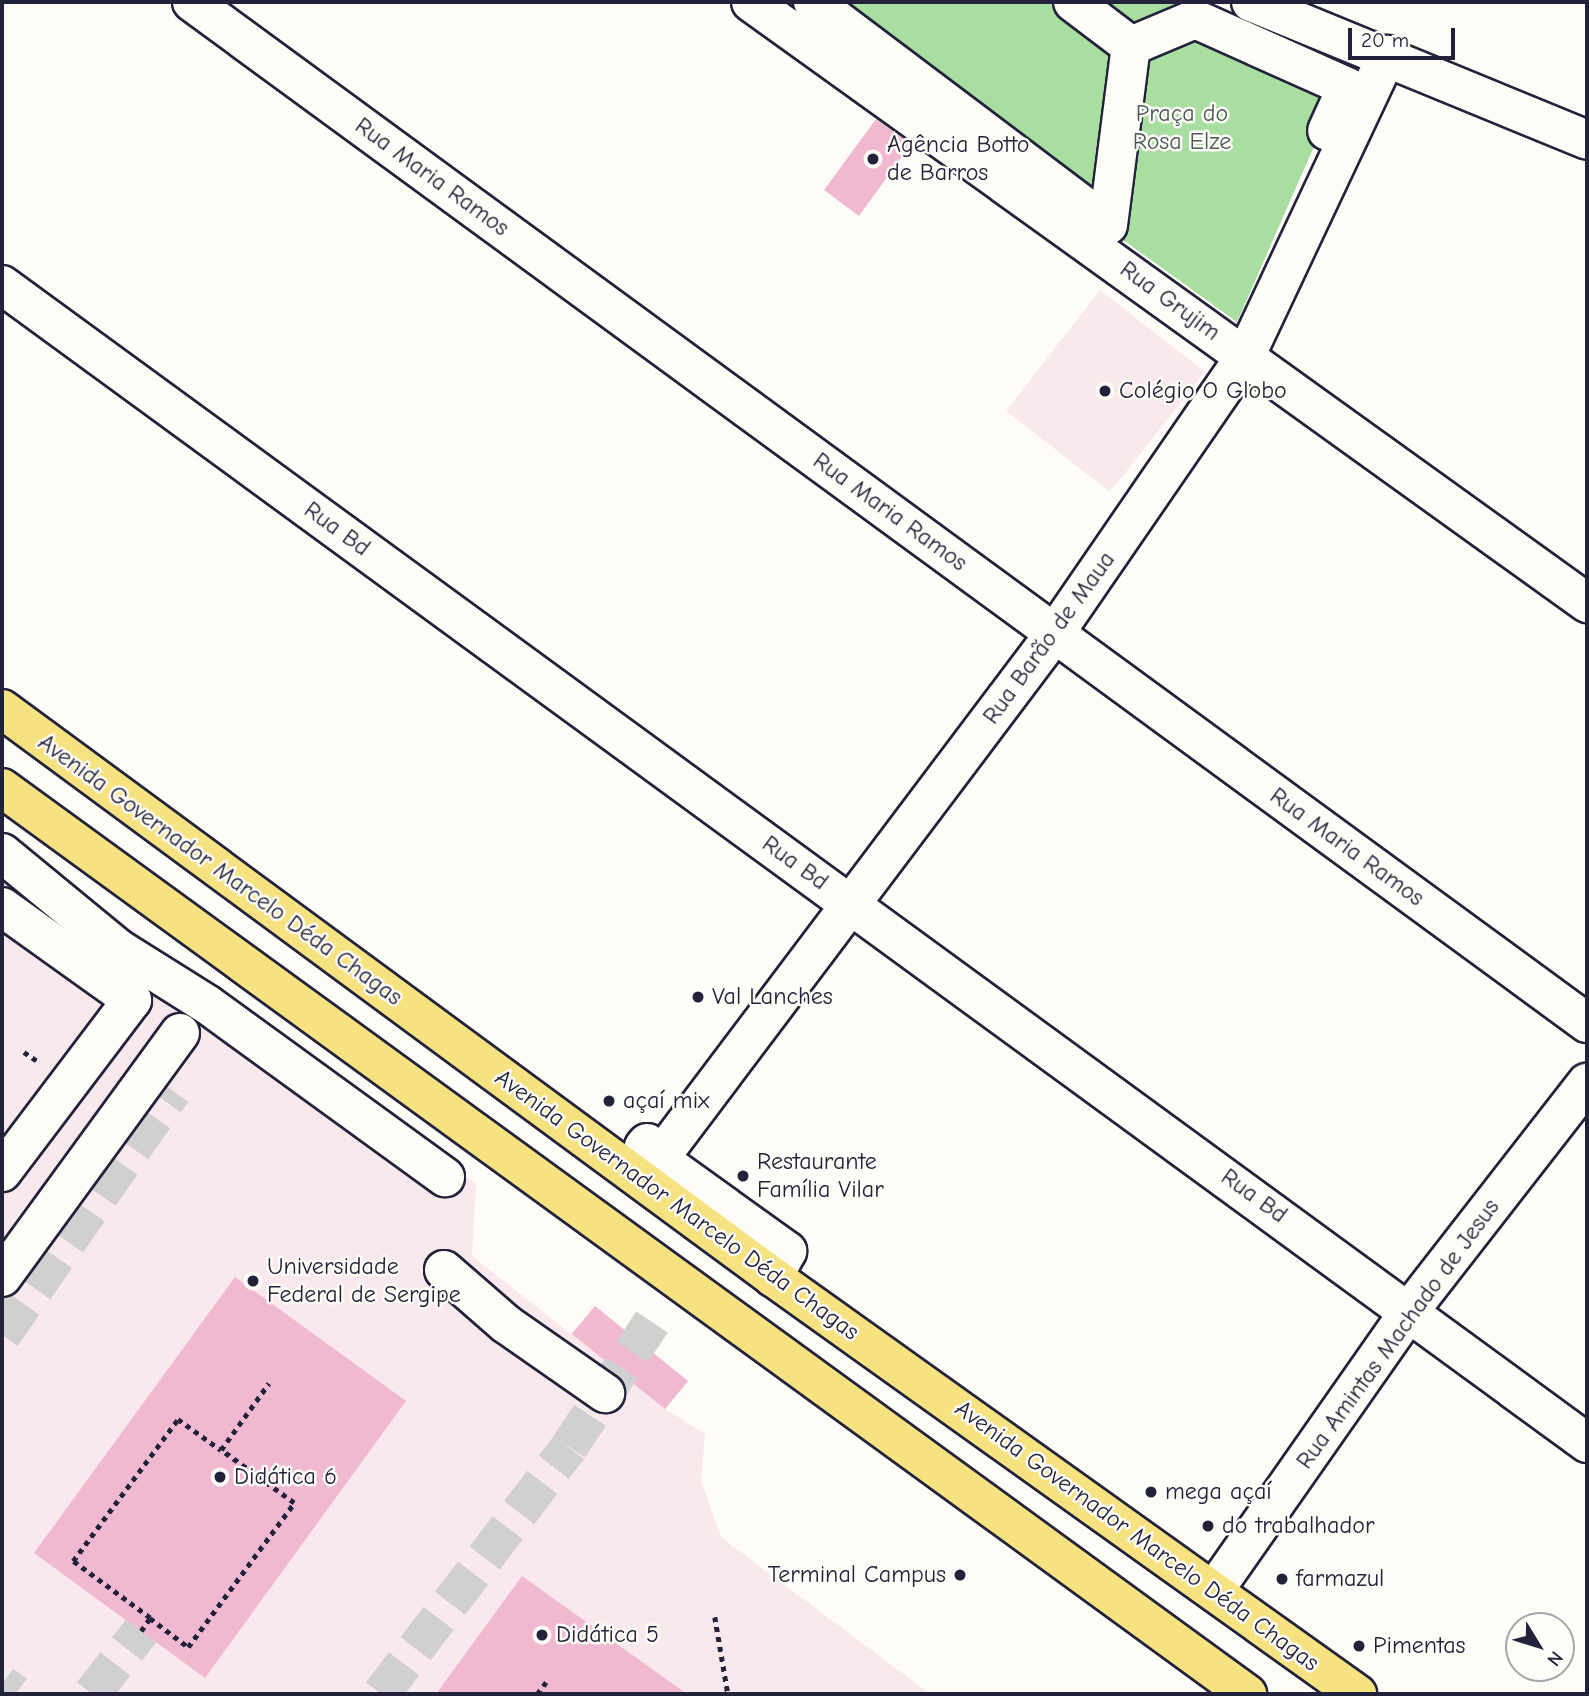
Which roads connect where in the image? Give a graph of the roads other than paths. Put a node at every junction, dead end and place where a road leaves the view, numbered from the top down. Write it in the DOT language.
graph roads {
  1 [pos="192,2"];
  2 [pos="751,2"];
  3 [pos="813,2"];
  4 [pos="1073,2"];
  5 [pos="1251,2"];
  6 [pos="1131,46"];
  7 [pos="1387,55"];
  8 [pos="1587,140"];
  9 [pos="1108,225"];
  10 [pos="2,285"];
  11 [pos="1230,359"];
  12 [pos="1587,603"];
  13 [pos="1055,620"];
  14 [pos="2,709"];
  15 [pos="2,788"];
  16 [pos="2,853"];
  17 [pos="850,890"];
  18 [pos="2,907"];
  19 [pos="1587,1023"];
  20 [pos="180,1033"];
  21 [pos="1587,1083"];
  22 [pos="651,1170"];
  23 [pos="2,1172"];
  24 [pos="445,1177"];
  25 [pos="717,1235"];
  26 [pos="444,1270"];
  27 [pos="772,1277"];
  28 [pos="2,1278"];
  29 [pos="708,1300"];
  30 [pos="1410,1310"];
  31 [pos="605,1393"];
  32 [pos="1587,1443"];
  33 [pos="1215,1589"];
  34 [pos="1247,1694"];
  35 [pos="1357,1694"];
  1 -- 13 [label="street, Rua Maria Ramos"];
  2 -- 11 [label="street, Rua Grujim"];
  3 -- 9 [label="street"];
  4 -- 6 [label="street"];
  5 -- 7 [label="street"];
  6 -- 9 [label="street"];
  6 -- 9 [label="street"];
  7 -- 8 [label="street"];
  7 -- 11 [label="street, Rua Barão de Maua"];
  10 -- 17 [label="street, Rua Bd"];
  11 -- 12 [label="street, Rua Grujim"];
  11 -- 13 [label="street, Rua Barão de Maua"];
  13 -- 17 [label="street, Rua Barão de Maua"];
  13 -- 19 [label="street, Rua Maria Ramos"];
  14 -- 22 [label="main road, Avenida Governador Marcelo Déda Chagas"];
  15 -- 29 [label="main road"];
  16 -- 24 [label="street"];
  17 -- 22 [label="street, Rua Barão de Maua"];
  17 -- 30 [label="street, Rua Bd"];
  18 -- 23 [label="street"];
  20 -- 28 [label="street"];
  21 -- 30 [label="street, Rua Amintas Machado de Jesus"];
  22 -- 25 [label="main road, Avenida Governador Marcelo Déda Chagas"];
  22 -- 27 [label="street"];
  25 -- 27 [label="main road, Avenida Governador Marcelo Déda Chagas"];
  25 -- 29 [label="main road"];
  26 -- 31 [label="street"];
  27 -- 33 [label="main road, Avenida Governador Marcelo Déda Chagas"];
  29 -- 34 [label="main road"];
  30 -- 32 [label="street, Rua Bd"];
  30 -- 33 [label="street, Rua Amintas Machado de Jesus"];
  33 -- 35 [label="main road, Avenida Governador Marcelo Déda Chagas"];
}
